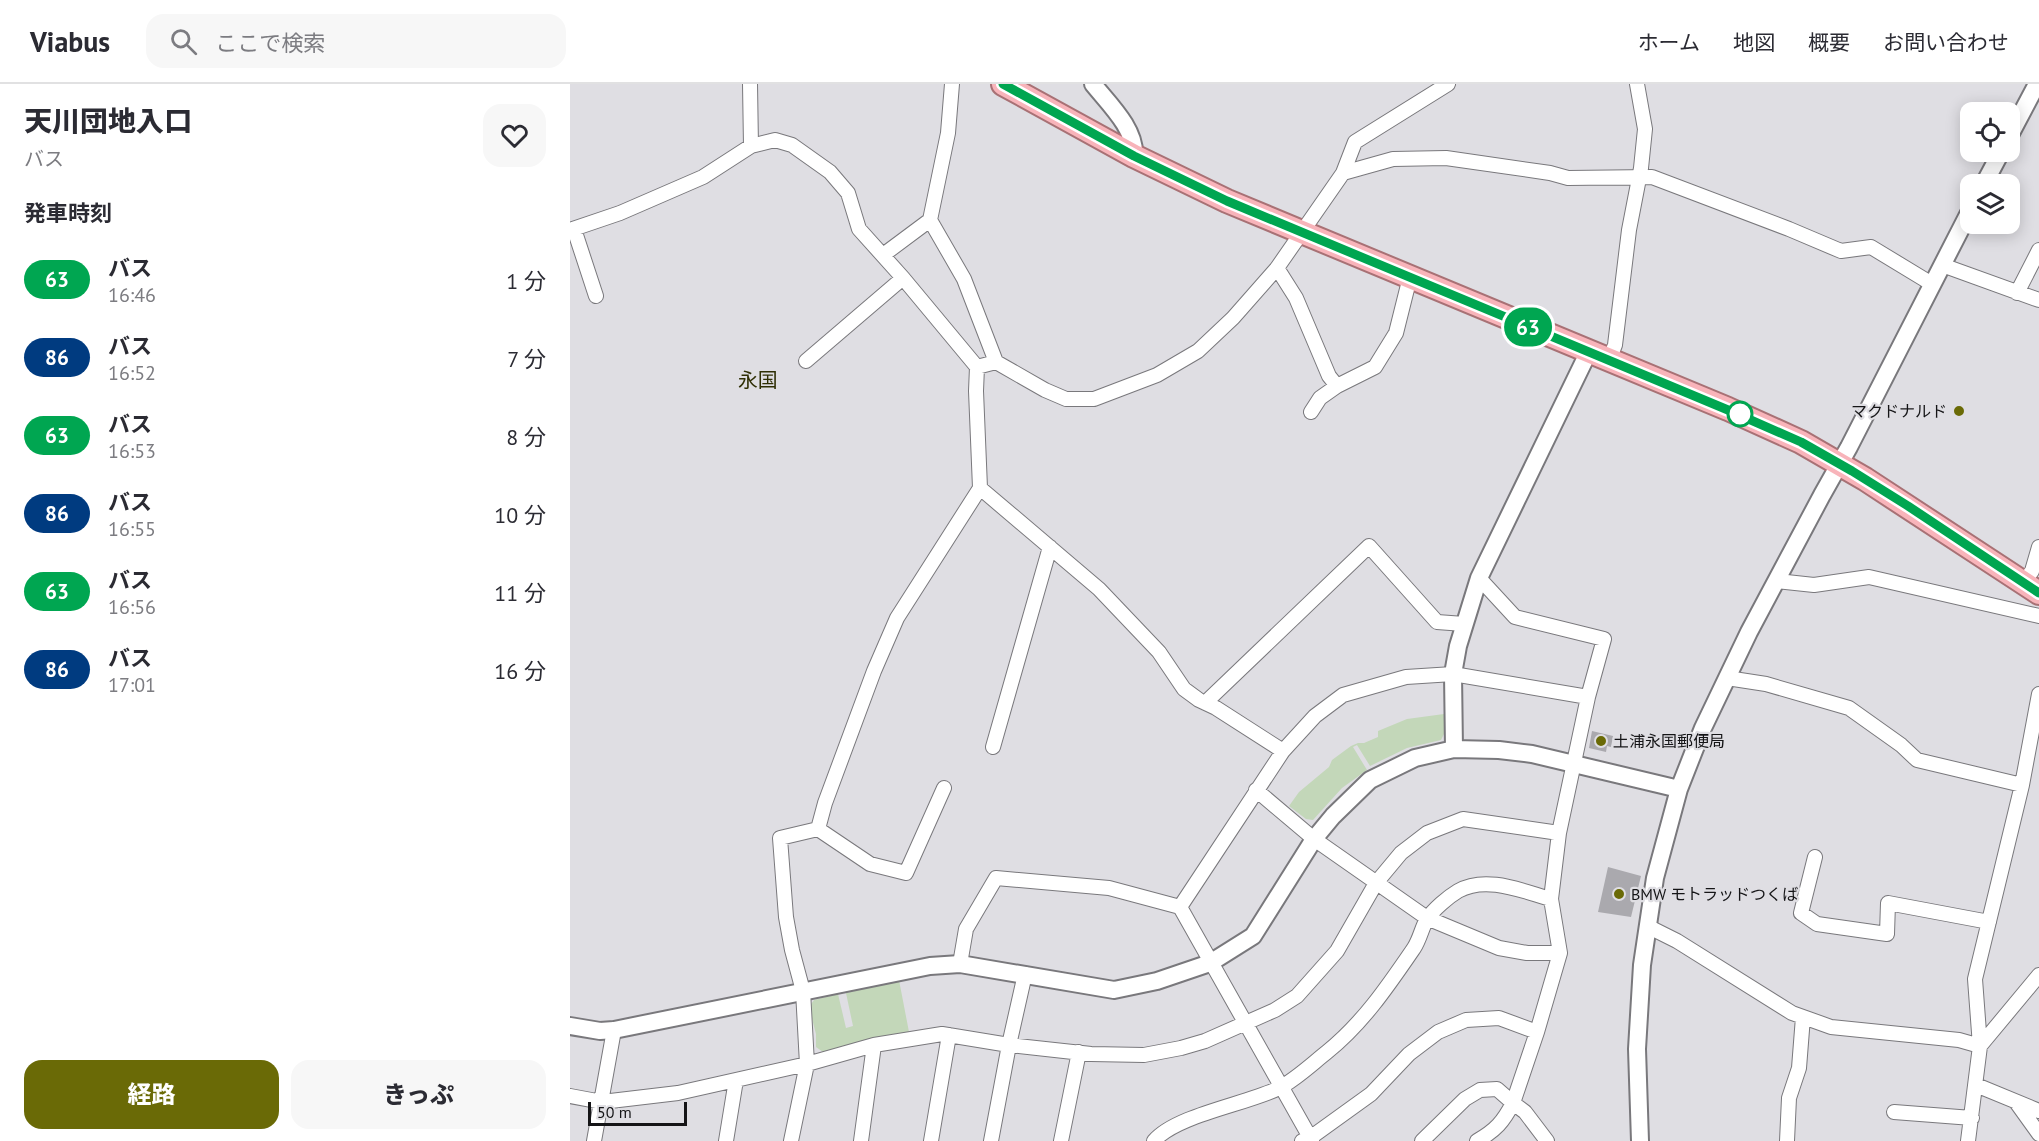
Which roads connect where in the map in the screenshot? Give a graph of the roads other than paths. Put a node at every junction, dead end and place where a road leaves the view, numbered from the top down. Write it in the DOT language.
graph roads {
  1 [pos="750,84"];
  2 [pos="952,84"];
  3 [pos="1003,84"];
  4 [pos="1093,84"];
  5 [pos="1448,84"];
  6 [pos="1637,84"];
  7 [pos="2037,84"];
  8 [pos="1111,107"];
  9 [pos="2020,116"];
  10 [pos="1093,134"];
  11 [pos="751,146"];
  12 [pos="1134,156"];
  13 [pos="1343,173"];
  14 [pos="1639,177"];
  15 [pos="930,220"];
  16 [pos="573,225"];
  17 [pos="1960,230"];
  18 [pos="1303,232"];
  19 [pos="2039,250"];
  20 [pos="883,255"];
  21 [pos="1942,265"];
  22 [pos="1277,268"];
  23 [pos="1410,277"];
  24 [pos="903,278"];
  25 [pos="1932,284"];
  26 [pos="2017,293"];
  27 [pos="596,296"];
  28 [pos="2039,300"];
  29 [pos="1599,356"];
  30 [pos="806,361"];
  31 [pos="996,362"];
  32 [pos="977,367"];
  33 [pos="1337,386"];
  34 [pos="1311,412"];
  35 [pos="1839,464"];
  36 [pos="980,488"];
  37 [pos="1050,547"];
  38 [pos="2039,547"];
  39 [pos="1479,578"];
  40 [pos="1777,581"];
  41 [pos="2031,588"];
  42 [pos="2039,616"];
  43 [pos="1464,624"];
  44 [pos="1453,674"];
  45 [pos="1727,678"];
  46 [pos="2039,694"];
  47 [pos="1588,697"];
  48 [pos="1205,703"];
  49 [pos="993,747"];
  50 [pos="1454,749"];
  51 [pos="1283,751"];
  52 [pos="1573,763"];
  53 [pos="2022,785"];
  54 [pos="944,788"];
  55 [pos="1679,789"];
  56 [pos="1256,790"];
  57 [pos="818,829"];
  58 [pos="1559,833"];
  59 [pos="1314,839"];
  60 [pos="1815,857"];
  61 [pos="1376,883"];
  62 [pos="1551,899"];
  63 [pos="1180,907"];
  64 [pos="1427,918"];
  65 [pos="1989,922"];
  66 [pos="1649,927"];
  67 [pos="1560,952"];
  68 [pos="1210,963"];
  69 [pos="960,964"];
  70 [pos="1025,974"];
  71 [pos="2039,975"];
  72 [pos="803,991"];
  73 [pos="1803,1017"];
  74 [pos="1244,1023"];
  75 [pos="570,1026"];
  76 [pos="614,1030"];
  77 [pos="1536,1032"];
  78 [pos="950,1035"];
  79 [pos="874,1045"];
  80 [pos="1009,1045"];
  81 [pos="1980,1047"];
  82 [pos="1079,1052"];
  83 [pos="807,1064"];
  84 [pos="736,1080"];
  85 [pos="1976,1085"];
  86 [pos="1281,1088"];
  87 [pos="570,1096"];
  88 [pos="602,1102"];
  89 [pos="2016,1102"];
  90 [pos="1513,1103"];
  91 [pos="2039,1111"];
  92 [pos="1893,1112"];
  93 [pos="1971,1118"];
  94 [pos="2039,1134"];
  95 [pos="1308,1140"];
  96 [pos="594,1141"];
  97 [pos="726,1141"];
  98 [pos="791,1141"];
  99 [pos="861,1141"];
  100 [pos="931,1141"];
  101 [pos="991,1141"];
  102 [pos="1061,1141"];
  103 [pos="1154,1141"];
  104 [pos="1422,1141"];
  105 [pos="1477,1141"];
  106 [pos="1547,1141"];
  107 [pos="1640,1141"];
  108 [pos="1786,1141"];
  109 [pos="1968,1141"];
  1 -- 11 [label="street"];
  2 -- 15 [label="street"];
  3 -- 10 [label="highway"];
  4 -- 8 [label="street"];
  5 -- 13 [label="street"];
  6 -- 14 [label="street"];
  7 -- 9 [label="street"];
  8 -- 10 [label="street"];
  8 -- 12 [label="street"];
  10 -- 12 [label="highway"];
  11 -- 16 [label="street"];
  11 -- 20 [label="street"];
  12 -- 18 [label="highway"];
  13 -- 14 [label="street"];
  13 -- 18 [label="street"];
  14 -- 25 [label="street"];
  14 -- 29 [label="street"];
  15 -- 20 [label="street"];
  15 -- 31 [label="street"];
  16 -- 27 [label="street"];
  17 -- 21 [label="street"];
  18 -- 22 [label="street"];
  18 -- 23 [label="highway"];
  19 -- 26 [label="street"];
  20 -- 24 [label="street"];
  21 -- 25 [label="street"];
  21 -- 26 [label="street"];
  22 -- 31 [label="street"];
  22 -- 33 [label="street"];
  23 -- 29 [label="highway"];
  23 -- 33 [label="street"];
  24 -- 30 [label="street"];
  24 -- 32 [label="street"];
  25 -- 35 [label="street"];
  26 -- 28 [label="street"];
  29 -- 35 [label="highway"];
  29 -- 39 [label="street"];
  31 -- 32 [label="street"];
  32 -- 36 [label="street"];
  33 -- 34 [label="street"];
  35 -- 40 [label="street"];
  35 -- 41 [label="highway"];
  36 -- 37 [label="street"];
  36 -- 57 [label="street"];
  37 -- 48 [label="street"];
  37 -- 49 [label="street"];
  38 -- 41 [label="street"];
  39 -- 43 [label="street"];
  39 -- 47 [label="street"];
  40 -- 42 [label="street"];
  40 -- 45 [label="street"];
  43 -- 44 [label="street"];
  43 -- 48 [label="street"];
  44 -- 47 [label="street"];
  44 -- 50 [label="street"];
  44 -- 51 [label="street"];
  45 -- 53 [label="street"];
  45 -- 55 [label="street"];
  46 -- 53 [label="street"];
  47 -- 52 [label="street"];
  48 -- 51 [label="street"];
  50 -- 52 [label="street"];
  50 -- 59 [label="street"];
  51 -- 56 [label="street"];
  52 -- 55 [label="street"];
  52 -- 58 [label="street"];
  53 -- 65 [label="street"];
  54 -- 57 [label="street"];
  55 -- 66 [label="street"];
  56 -- 59 [label="street"];
  56 -- 63 [label="street"];
  57 -- 72 [label="street"];
  58 -- 61 [label="street"];
  58 -- 62 [label="street"];
  59 -- 61 [label="street"];
  59 -- 68 [label="street"];
  60 -- 65 [label="street"];
  61 -- 64 [label="street"];
  61 -- 74 [label="street"];
  62 -- 64 [label="street"];
  62 -- 67 [label="street"];
  63 -- 68 [label="street"];
  63 -- 69 [label="street"];
  64 -- 67 [label="street"];
  64 -- 86 [label="street"];
  65 -- 81 [label="street"];
  66 -- 73 [label="street"];
  66 -- 107 [label="street"];
  67 -- 77 [label="street"];
  68 -- 70 [label="street"];
  68 -- 74 [label="street"];
  69 -- 70 [label="street"];
  69 -- 72 [label="street"];
  70 -- 80 [label="street"];
  71 -- 81 [label="street"];
  72 -- 76 [label="street"];
  72 -- 83 [label="street"];
  73 -- 81 [label="street"];
  73 -- 108 [label="street"];
  74 -- 82 [label="street"];
  74 -- 86 [label="street"];
  75 -- 76 [label="street"];
  76 -- 88 [label="street"];
  77 -- 90 [label="street"];
  77 -- 95 [label="street"];
  78 -- 79 [label="street"];
  78 -- 80 [label="street"];
  78 -- 100 [label="street"];
  79 -- 83 [label="street"];
  79 -- 99 [label="street"];
  80 -- 82 [label="street"];
  80 -- 101 [label="street"];
  81 -- 85 [label="street"];
  82 -- 102 [label="street"];
  83 -- 84 [label="street"];
  83 -- 98 [label="street"];
  84 -- 88 [label="street"];
  84 -- 97 [label="street"];
  85 -- 89 [label="street"];
  85 -- 93 [label="street"];
  86 -- 95 [label="street"];
  86 -- 103 [label="street"];
  87 -- 88 [label="street"];
  88 -- 96 [label="street"];
  89 -- 91 [label="street"];
  89 -- 94 [label="street"];
  90 -- 104 [label="street"];
  90 -- 105 [label="street"];
  90 -- 106 [label="street"];
  92 -- 93 [label="street"];
  93 -- 109 [label="street"];
}
